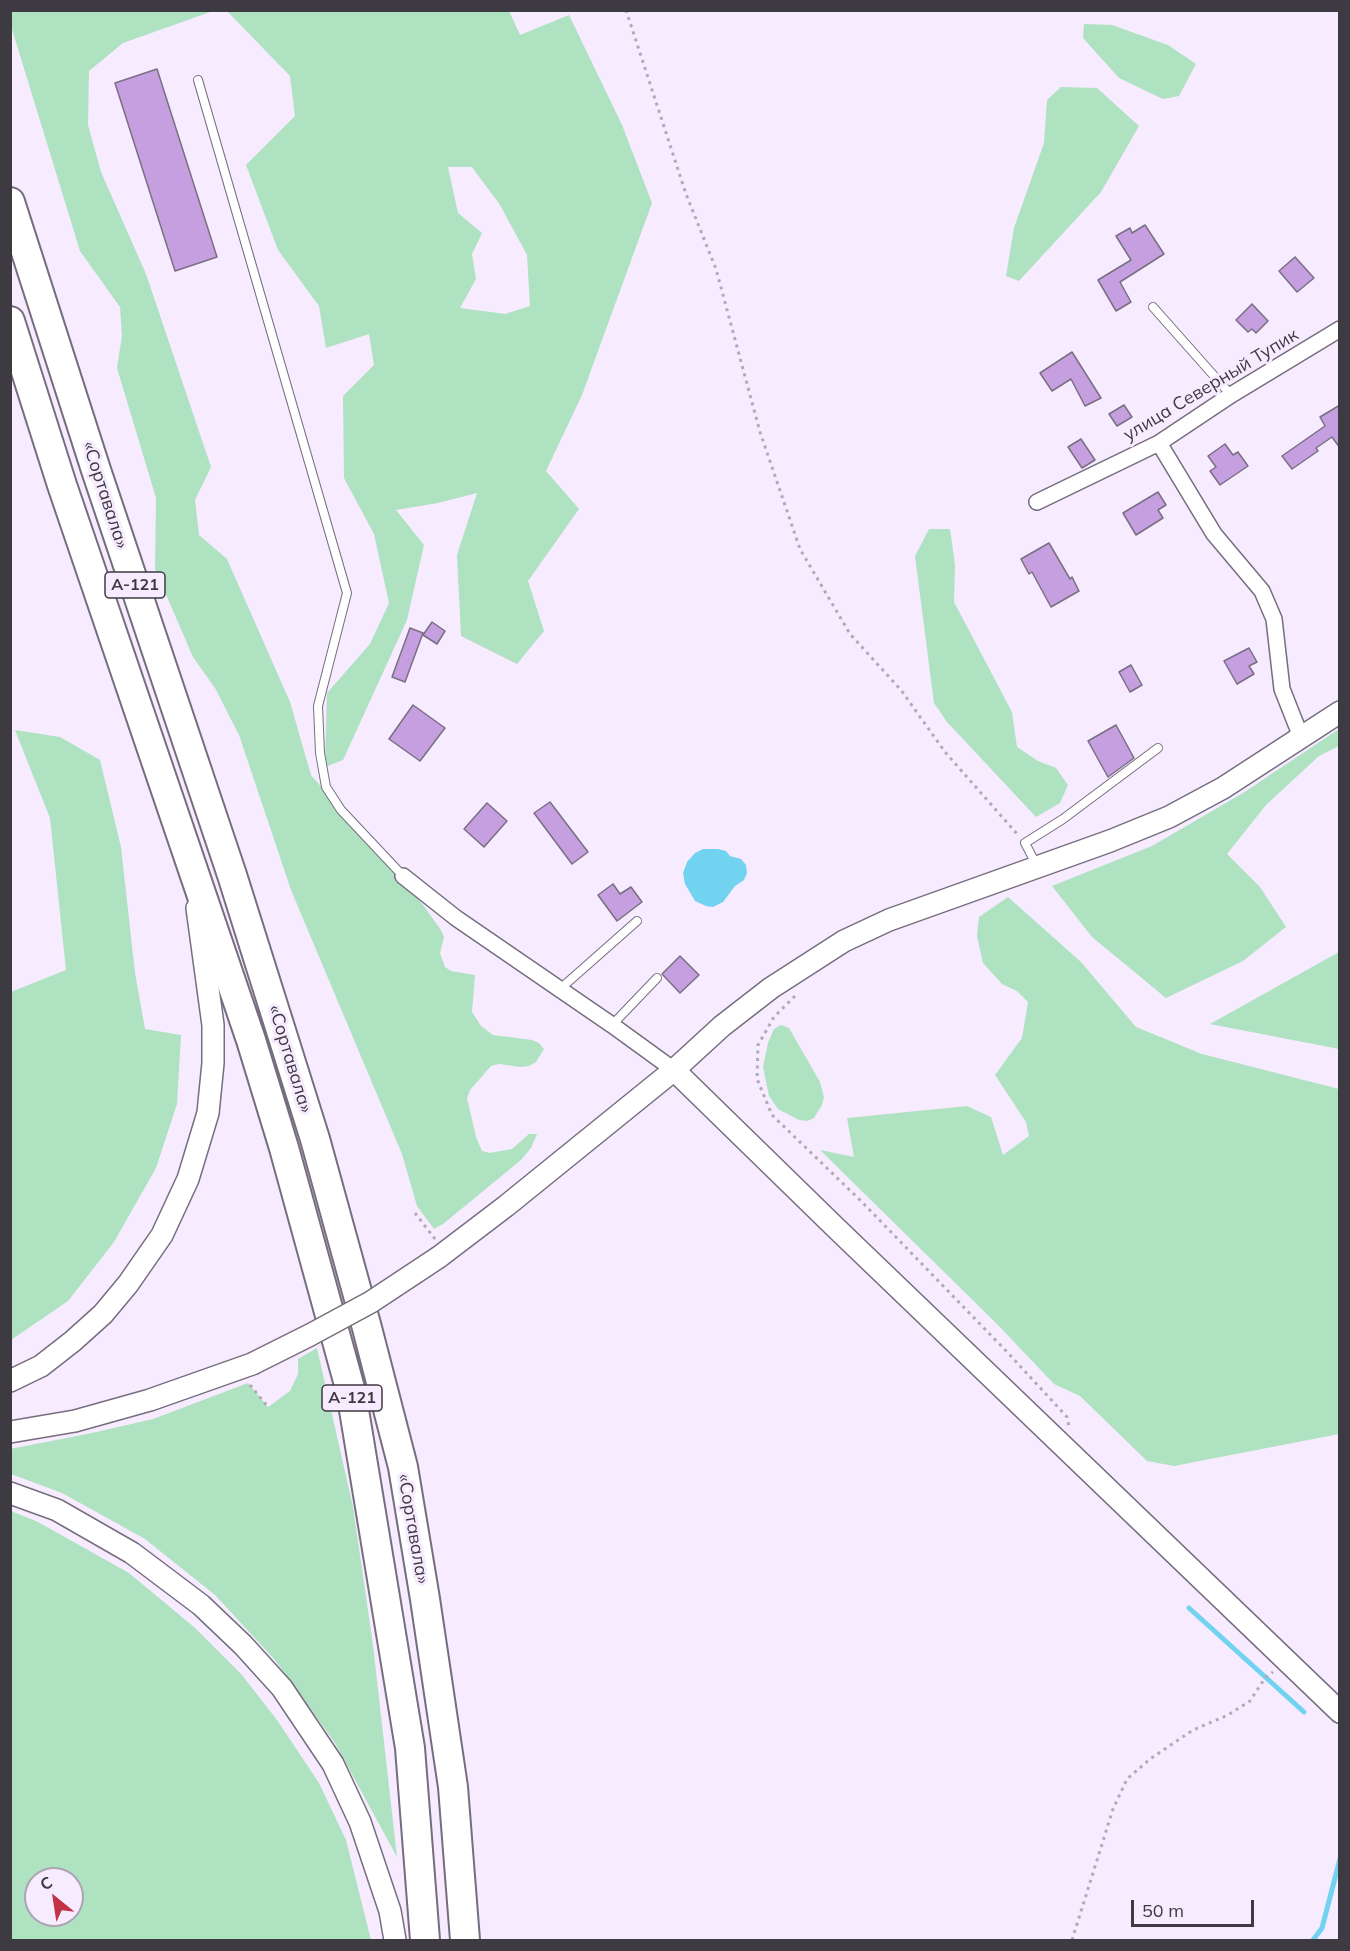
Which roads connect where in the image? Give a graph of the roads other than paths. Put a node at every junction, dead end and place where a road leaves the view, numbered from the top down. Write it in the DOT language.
graph roads {
  1 [pos="198,81"];
  2 [pos="10,202"];
  3 [pos="1153,307"];
  4 [pos="10,321"];
  5 [pos="1340,329"];
  6 [pos="1231,395"];
  7 [pos="1159,443"];
  8 [pos="1037,502"];
  9 [pos="1340,712"];
  10 [pos="1301,737"];
  11 [pos="1158,748"];
  12 [pos="1038,867"];
  13 [pos="194,874"];
  14 [pos="403,876"];
  15 [pos="637,921"];
  16 [pos="657,978"];
  17 [pos="560,990"];
  18 [pos="612,1025"];
  19 [pos="674,1070"];
  20 [pos="10,1381"];
  21 [pos="10,1432"];
  22 [pos="10,1493"];
  23 [pos="1340,1712"];
  24 [pos="395,1941"];
  25 [pos="425,1941"];
  26 [pos="465,1941"];
  1 -- 14 [label="lane"];
  2 -- 26 [label="highway, «Сортавала» / А-121"];
  3 -- 6 [label="lane"];
  4 -- 13 [label="highway, «Сортавала» / А-121"];
  5 -- 6 [label="street, улица Северный Тупик"];
  6 -- 7 [label="street, улица Северный Тупик"];
  7 -- 8 [label="street, улица Северный Тупик"];
  7 -- 10 [label="street"];
  9 -- 10 [label="main road"];
  10 -- 12 [label="main road"];
  11 -- 12 [label="lane"];
  12 -- 19 [label="main road"];
  13 -- 20 [label="main road"];
  13 -- 25 [label="highway, «Сортавала» / А-121"];
  14 -- 17 [label="street"];
  15 -- 17 [label="lane"];
  16 -- 18 [label="lane"];
  17 -- 18 [label="street"];
  18 -- 19 [label="street"];
  19 -- 21 [label="main road, bridge"];
  19 -- 23 [label="main road"];
  22 -- 24 [label="main road"];
}
